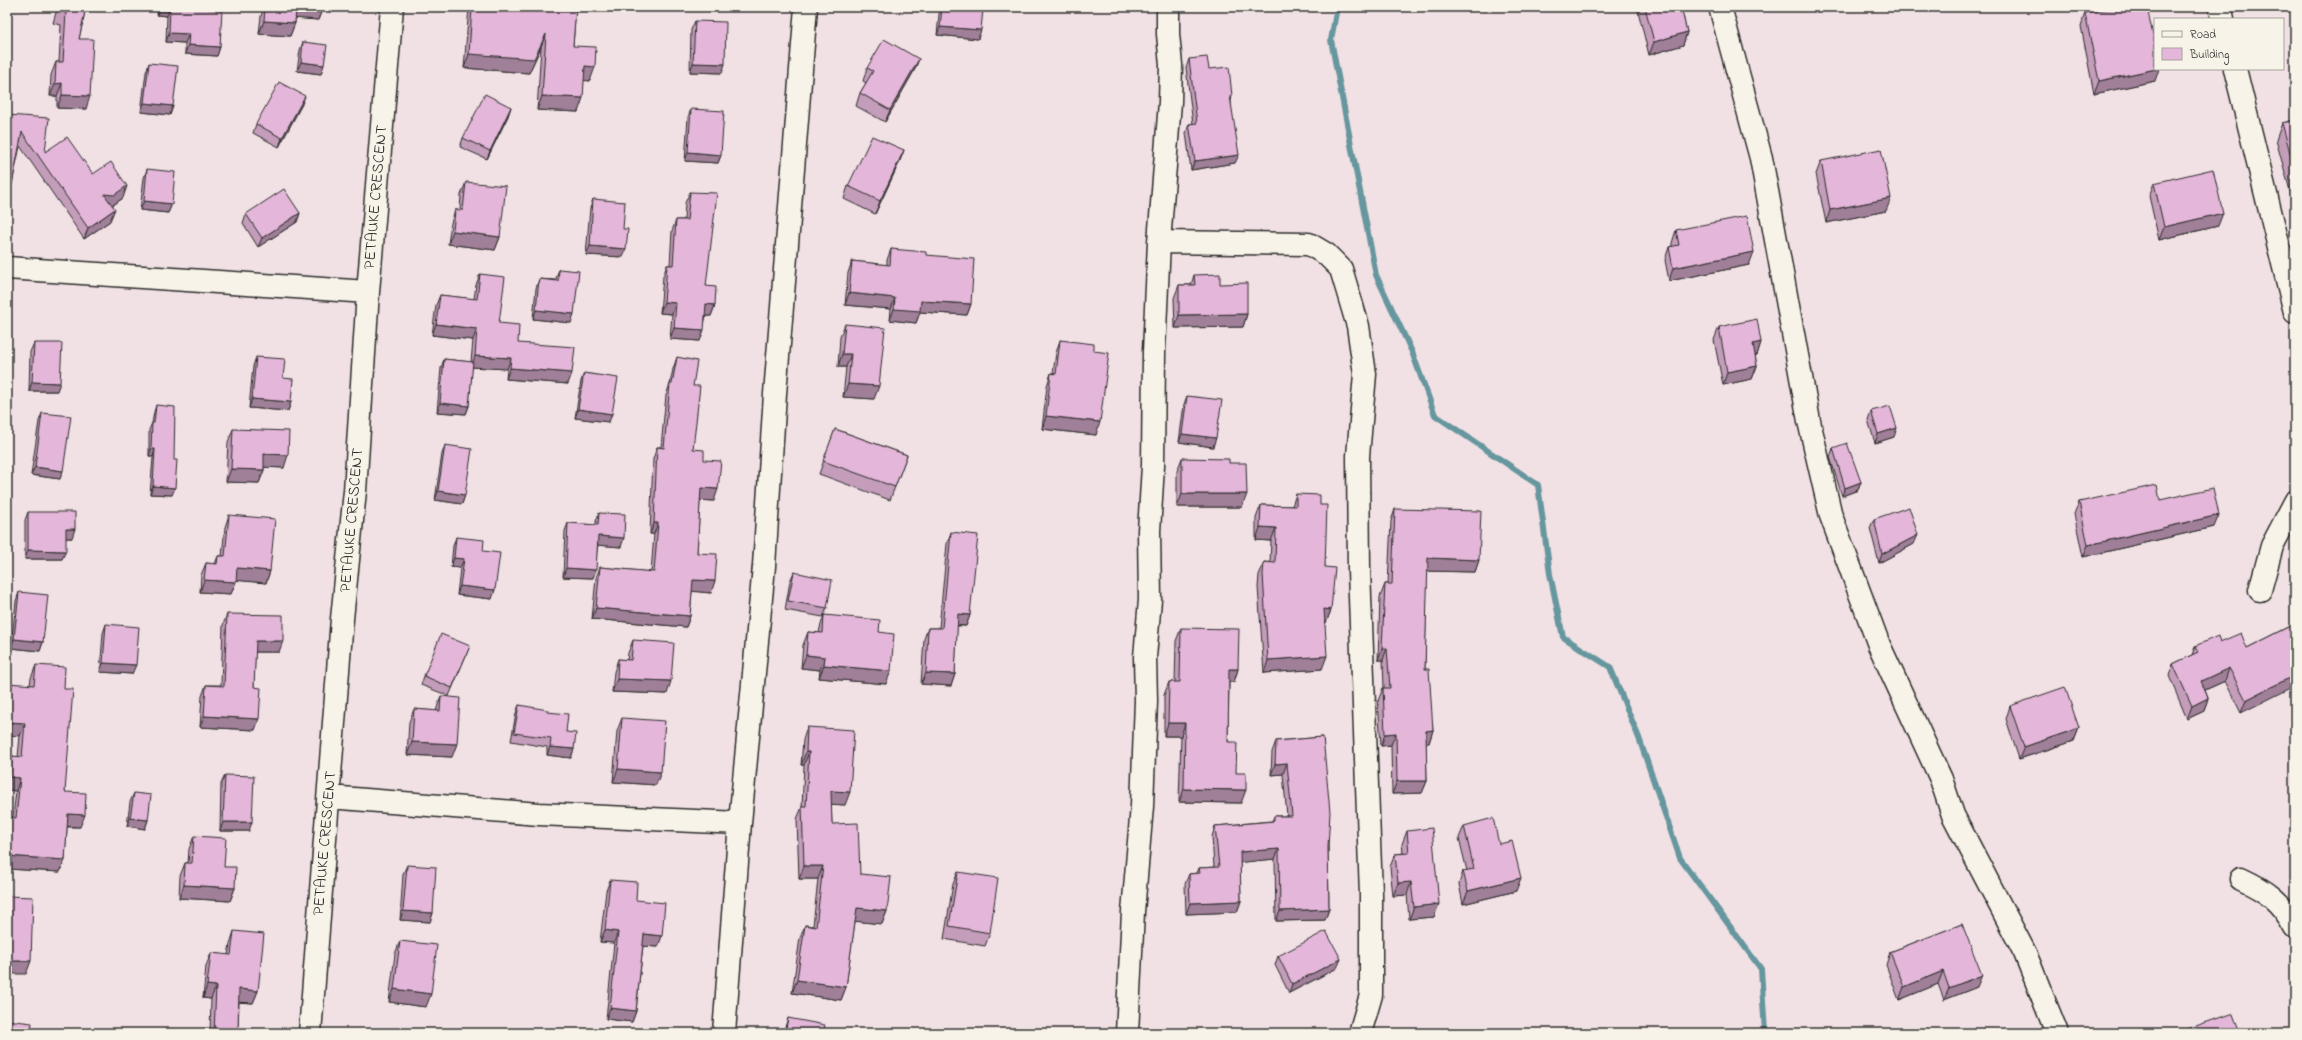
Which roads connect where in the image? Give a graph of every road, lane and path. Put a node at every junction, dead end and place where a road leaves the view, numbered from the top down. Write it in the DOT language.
graph roads {
  1 [pos="392,7"];
  2 [pos="806,7"];
  3 [pos="1168,7"];
  4 [pos="1720,7"];
  5 [pos="2220,7"];
  6 [pos="2223,18"];
  7 [pos="2235,70"];
  8 [pos="1159,242"];
  9 [pos="7,268"];
  10 [pos="368,292"];
  11 [pos="2295,312"];
  12 [pos="2295,502"];
  13 [pos="2260,590"];
  14 [pos="329,797"];
  15 [pos="740,824"];
  16 [pos="2241,879"];
  17 [pos="2295,927"];
  18 [pos="310,1033"];
  19 [pos="724,1033"];
  20 [pos="1127,1033"];
  21 [pos="1360,1033"];
  22 [pos="2057,1033"];
  1 -- 10 [label="street, PETAUKE CRESCENT"];
  2 -- 15 [label="street"];
  3 -- 8 [label="street"];
  4 -- 22 [label="street"];
  5 -- 6 [label="street"];
  7 -- 11 [label="street"];
  8 -- 20 [label="street"];
  8 -- 21 [label="street"];
  9 -- 10 [label="street"];
  10 -- 14 [label="street, PETAUKE CRESCENT"];
  12 -- 13 [label="street"];
  14 -- 15 [label="street"];
  14 -- 18 [label="street, PETAUKE CRESCENT"];
  15 -- 19 [label="street"];
  16 -- 17 [label="street"];
}
